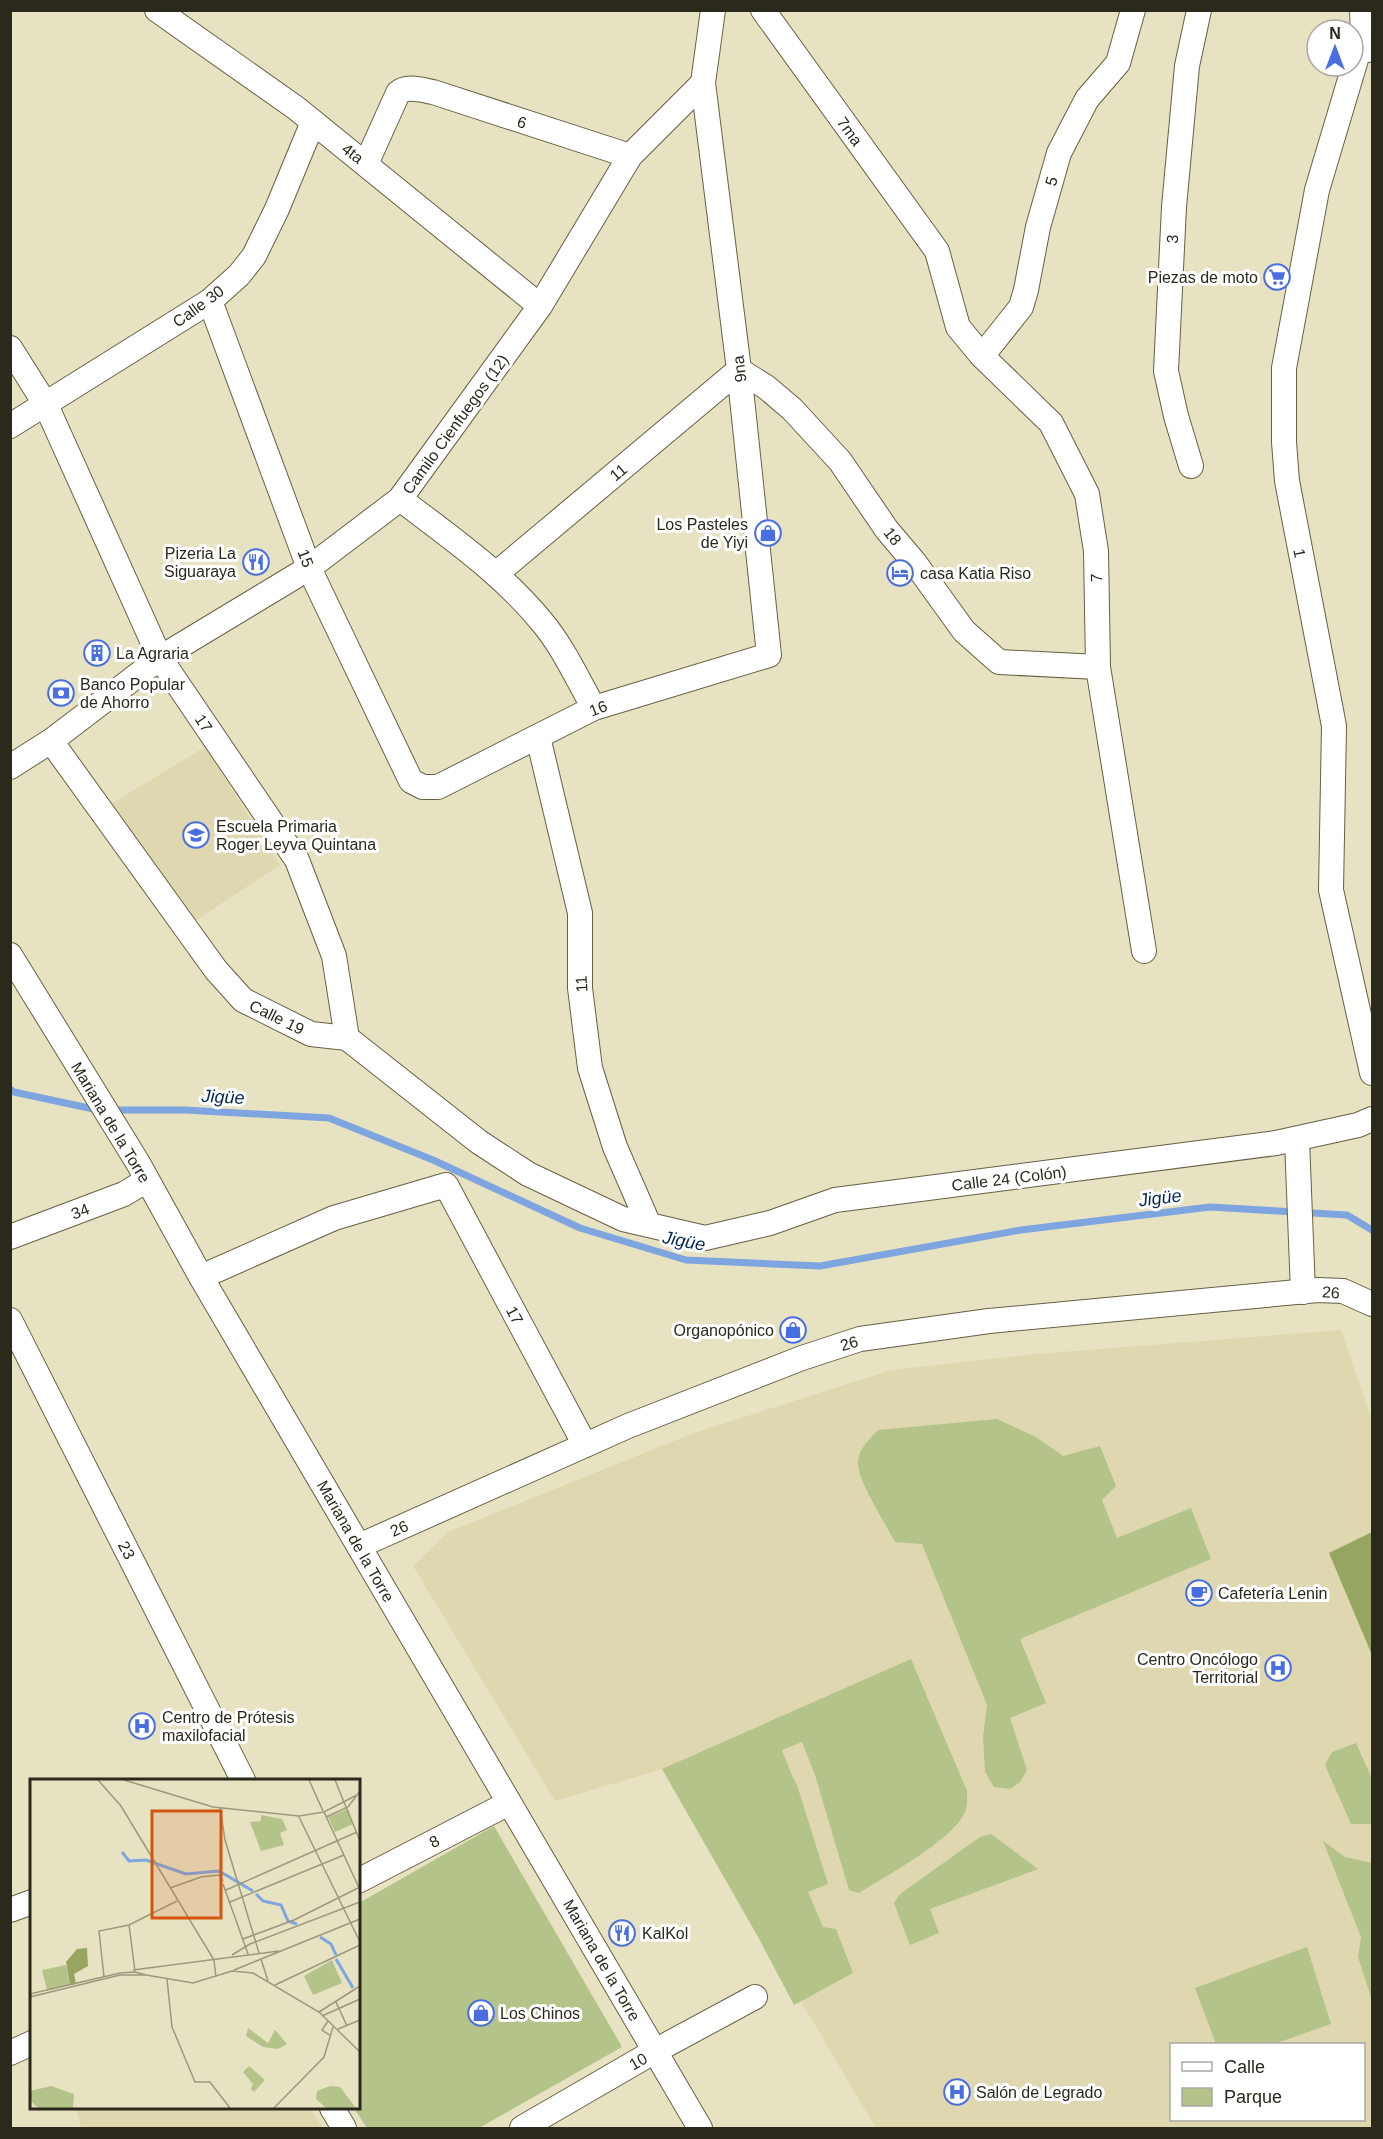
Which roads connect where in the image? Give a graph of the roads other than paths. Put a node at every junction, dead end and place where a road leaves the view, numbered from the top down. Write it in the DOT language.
graph roads {
  1 [pos="157,10"];
  2 [pos="713,10"];
  3 [pos="763,10"];
  4 [pos="1133,10"];
  5 [pos="1199,10"];
  6 [pos="1365,42"];
  7 [pos="1372,61"];
  8 [pos="1350,78"];
  9 [pos="703,83"];
  10 [pos="313,122"];
  11 [pos="630,156"];
  12 [pos="366,164"];
  13 [pos="937,251"];
  14 [pos="210,301"];
  15 [pos="540,306"];
  16 [pos="10,348"];
  17 [pos="982,356"];
  18 [pos="739,370"];
  19 [pos="46,405"];
  20 [pos="10,426"];
  21 [pos="1191,466"];
  22 [pos="400,499"];
  23 [pos="309,568"];
  24 [pos="497,573"];
  25 [pos="769,655"];
  26 [pos="160,658"];
  27 [pos="1098,667"];
  28 [pos="594,708"];
  29 [pos="538,737"];
  30 [pos="51,741"];
  31 [pos="10,767"];
  32 [pos="438,787"];
  33 [pos="1144,951"];
  34 [pos="10,955"];
  35 [pos="347,1038"];
  36 [pos="1372,1073"];
  37 [pos="1372,1119"];
  38 [pos="1286,1141"];
  39 [pos="147,1180"];
  40 [pos="649,1225"];
  41 [pos="10,1237"];
  42 [pos="201,1277"];
  43 [pos="1303,1292"];
  44 [pos="1372,1304"];
  45 [pos="10,1320"];
  46 [pos="585,1445"];
  47 [pos="359,1546"];
  48 [pos="242,1779"];
  49 [pos="509,1803"];
  50 [pos="360,1880"];
  51 [pos="30,1903"];
  52 [pos="10,1910"];
  53 [pos="755,1997"];
  54 [pos="30,2044"];
  55 [pos="655,2051"];
  56 [pos="10,2053"];
  57 [pos="333,2109"];
  58 [pos="344,2128"];
  59 [pos="522,2128"];
  60 [pos="700,2128"];
  1 -- 10 [label="street, 4ta"];
  2 -- 9 [label="street, 9na"];
  3 -- 13 [label="street, 7ma"];
  4 -- 17 [label="street, 5"];
  5 -- 21 [label="street, 3"];
  6 -- 7 [label="street"];
  8 -- 36 [label="street, 1"];
  9 -- 11 [label="street, Camilo Cienfuegos (12)"];
  9 -- 18 [label="street, 9na"];
  10 -- 12 [label="street, 4ta"];
  10 -- 14 [label="street, Calle 30"];
  11 -- 12 [label="street, 6"];
  11 -- 15 [label="street, Camilo Cienfuegos (12)"];
  12 -- 15 [label="street, 4ta"];
  13 -- 17 [label="street, 7"];
  14 -- 19 [label="street, Calle 30"];
  14 -- 23 [label="street, 15"];
  15 -- 22 [label="street, Camilo Cienfuegos (12)"];
  16 -- 19 [label="street, 17"];
  17 -- 27 [label="street, 7"];
  18 -- 24 [label="street, 11"];
  18 -- 25 [label="street, 9na"];
  18 -- 27 [label="street, 18"];
  19 -- 20 [label="street, Calle 30"];
  19 -- 26 [label="street, 17"];
  22 -- 23 [label="street, Camilo Cienfuegos (12)"];
  22 -- 24 [label="street"];
  23 -- 26 [label="street, Camilo Cienfuegos (12)"];
  23 -- 32 [label="street, 15"];
  24 -- 28 [label="street"];
  25 -- 28 [label="street, 16"];
  26 -- 30 [label="street, Camilo Cienfuegos (12)"];
  26 -- 35 [label="street, 17"];
  27 -- 33 [label="street, 7"];
  28 -- 29 [label="street, 16"];
  29 -- 32 [label="street, 16"];
  29 -- 40 [label="street, 11"];
  30 -- 31 [label="street, Camilo Cienfuegos (12)"];
  30 -- 35 [label="street, Calle 19"];
  34 -- 39 [label="street, Mariana de la Torre"];
  35 -- 40 [label="street"];
  37 -- 38 [label="street, Calle 24 (Colón)"];
  38 -- 40 [label="street, Calle 24 (Colón)"];
  38 -- 43 [label="street"];
  39 -- 41 [label="street, 34"];
  39 -- 42 [label="street, Mariana de la Torre"];
  42 -- 46 [label="street, 17"];
  42 -- 47 [label="street, Mariana de la Torre"];
  43 -- 44 [label="street, 26"];
  43 -- 46 [label="street, 26"];
  45 -- 48 [label="street, 23"];
  46 -- 47 [label="street, 26"];
  47 -- 49 [label="street, Mariana de la Torre"];
  49 -- 50 [label="street, 8"];
  49 -- 55 [label="street, Mariana de la Torre"];
  51 -- 52 [label="street"];
  53 -- 55 [label="street, 10"];
  54 -- 56 [label="street"];
  55 -- 59 [label="street, 10"];
  55 -- 60 [label="street, Mariana de la Torre"];
  57 -- 58 [label="street"];
}
